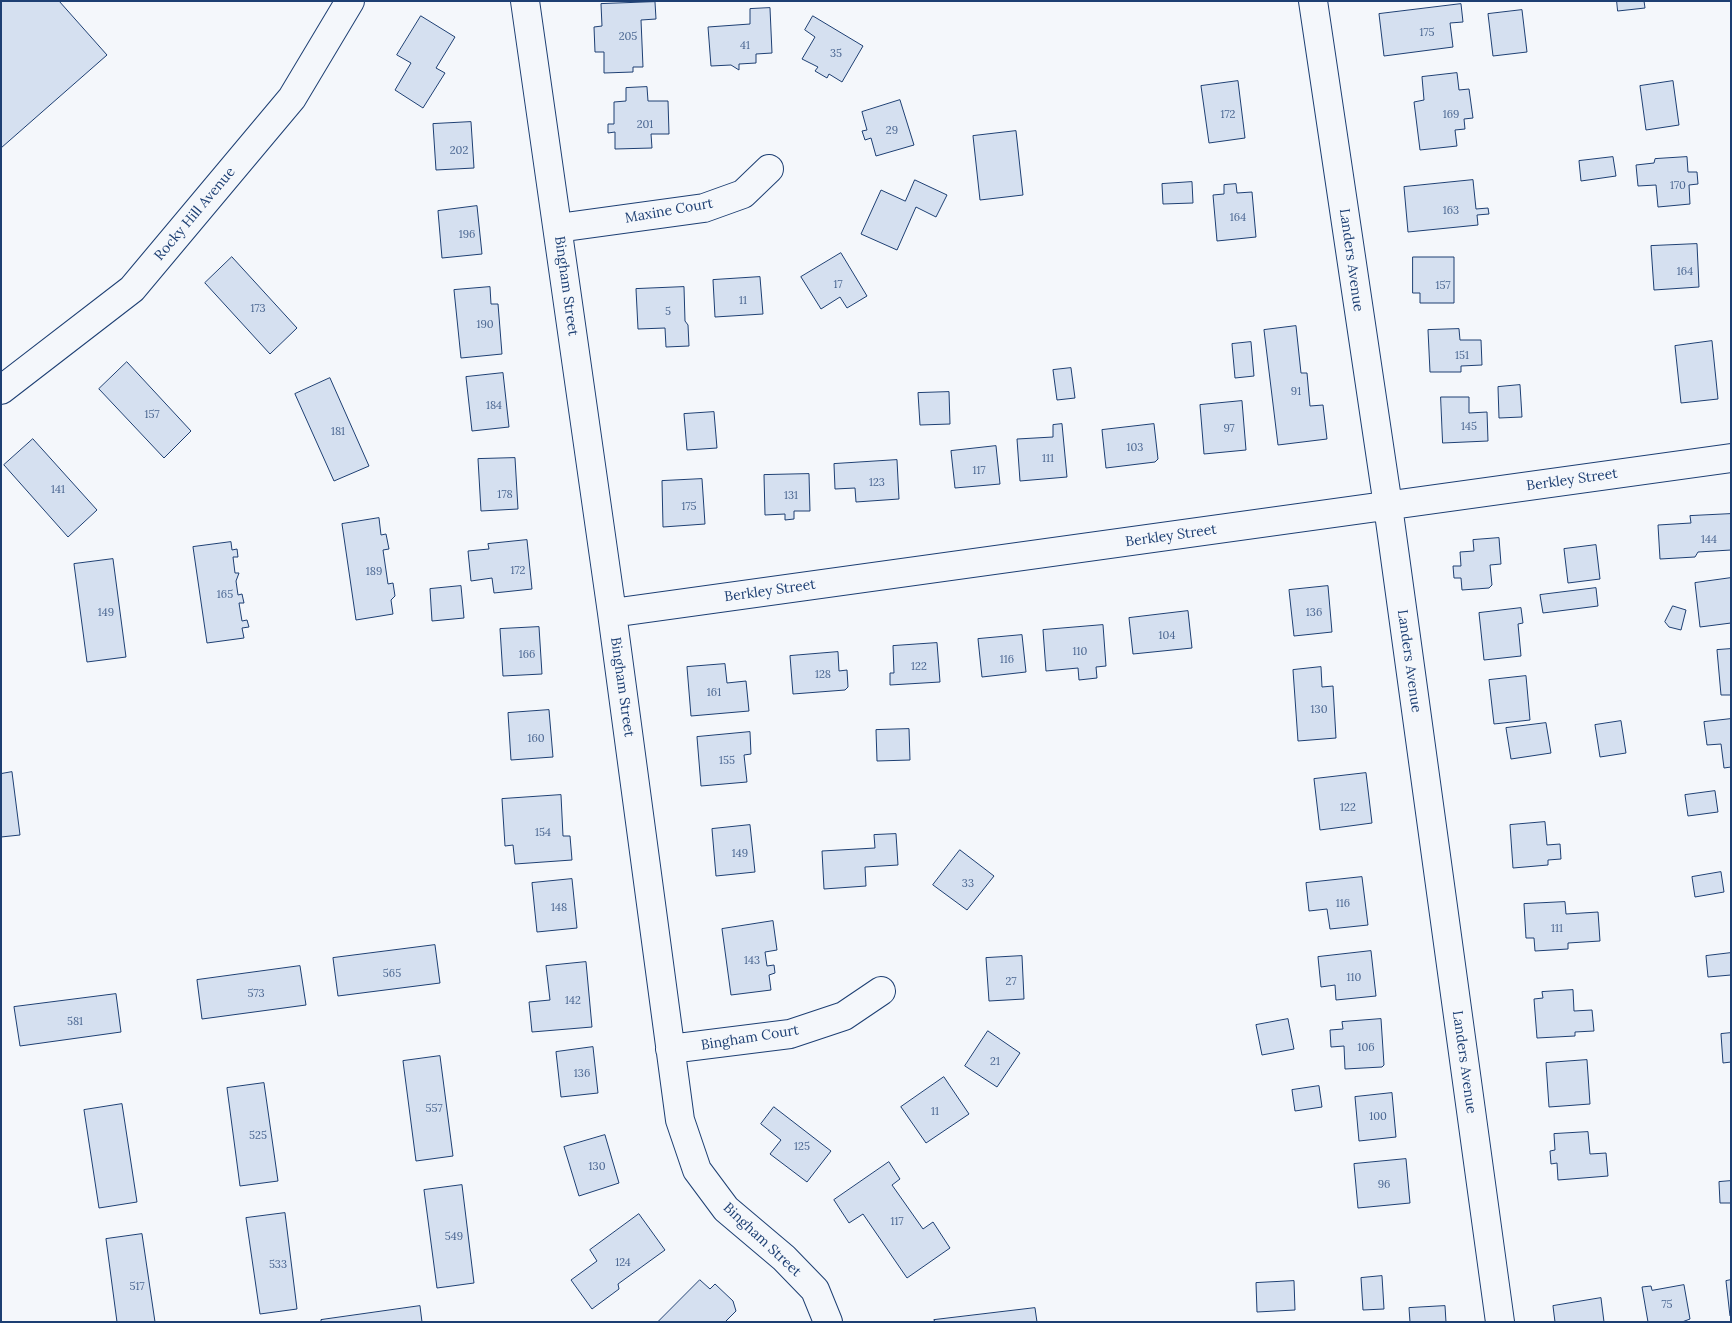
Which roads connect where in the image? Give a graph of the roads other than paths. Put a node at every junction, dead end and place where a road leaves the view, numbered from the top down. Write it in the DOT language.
graph roads {
  1 [pos="350,1"];
  2 [pos="525,1"];
  3 [pos="1313,1"];
  4 [pos="769,168"];
  5 [pos="558,228"];
  6 [pos="1,390"];
  7 [pos="1731,458"];
  8 [pos="1388,506"];
  9 [pos="612,613"];
  10 [pos="881,991"];
  11 [pos="670,1050"];
  12 [pos="828,1322"];
  13 [pos="1500,1322"];
  1 -- 6 [label="street, Rocky Hill Avenue"];
  2 -- 5 [label="street, Bingham Street"];
  3 -- 8 [label="street, Landers Avenue"];
  4 -- 5 [label="street, Maxine Court"];
  5 -- 9 [label="street, Bingham Street"];
  7 -- 8 [label="street, Berkley Street"];
  8 -- 9 [label="street, Berkley Street"];
  8 -- 13 [label="street, Landers Avenue"];
  9 -- 11 [label="street, Bingham Street"];
  10 -- 11 [label="street, Bingham Court"];
  11 -- 12 [label="street, Bingham Street"];
}
